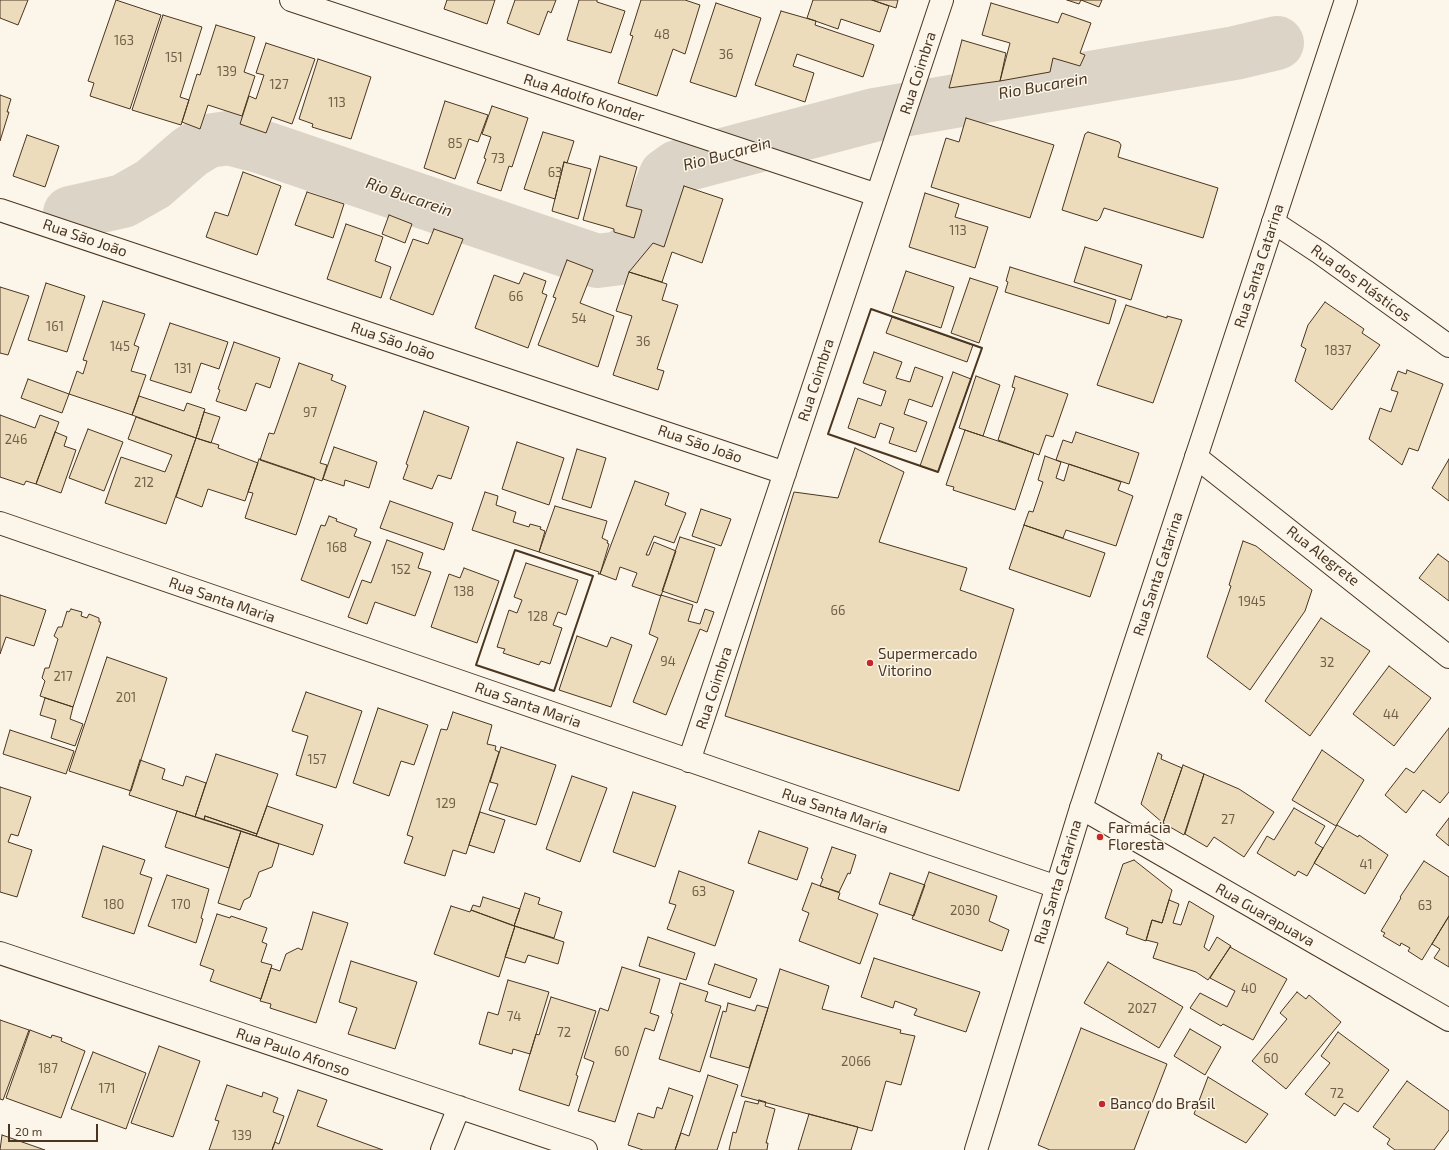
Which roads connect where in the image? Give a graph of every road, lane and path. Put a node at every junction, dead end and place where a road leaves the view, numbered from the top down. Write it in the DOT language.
graph roads {
  1 [pos="291,0"];
  2 [pos="942,0"];
  3 [pos="1346,0"];
  4 [pos="878,195"];
  5 [pos="0,210"];
  6 [pos="1273,222"];
  7 [pos="1449,346"];
  8 [pos="1196,457"];
  9 [pos="785,473"];
  10 [pos="0,523"];
  11 [pos="1449,656"];
  12 [pos="689,761"];
  13 [pos="1081,808"];
  14 [pos="1057,887"];
  15 [pos="0,953"];
  16 [pos="1449,1020"];
  17 [pos="459,1108"];
  18 [pos="442,1150"];
  19 [pos="586,1150"];
  20 [pos="976,1150"];
  1 -- 4 [label="street, Rua Adolfo Konder"];
  2 -- 4 [label="street, Rua Coimbra"];
  3 -- 6 [label="street, Rua Santa Catarina"];
  4 -- 9 [label="street, Rua Coimbra"];
  5 -- 9 [label="street, Rua São João"];
  6 -- 7 [label="street, Rua dos Plásticos"];
  6 -- 8 [label="street, Rua Santa Catarina"];
  8 -- 11 [label="street, Rua Alegrete"];
  8 -- 13 [label="street, Rua Santa Catarina"];
  9 -- 12 [label="street, Rua Coimbra"];
  10 -- 12 [label="street, Rua Santa Maria"];
  12 -- 14 [label="street, Rua Santa Maria"];
  13 -- 14 [label="street, Rua Santa Catarina"];
  13 -- 16 [label="street, Rua Guarapuava"];
  14 -- 20 [label="street, Rua Santa Catarina"];
  15 -- 17 [label="street, Rua Paulo Afonso"];
  17 -- 18 [label="street"];
  17 -- 19 [label="street, Rua Paulo Afonso"];
}
